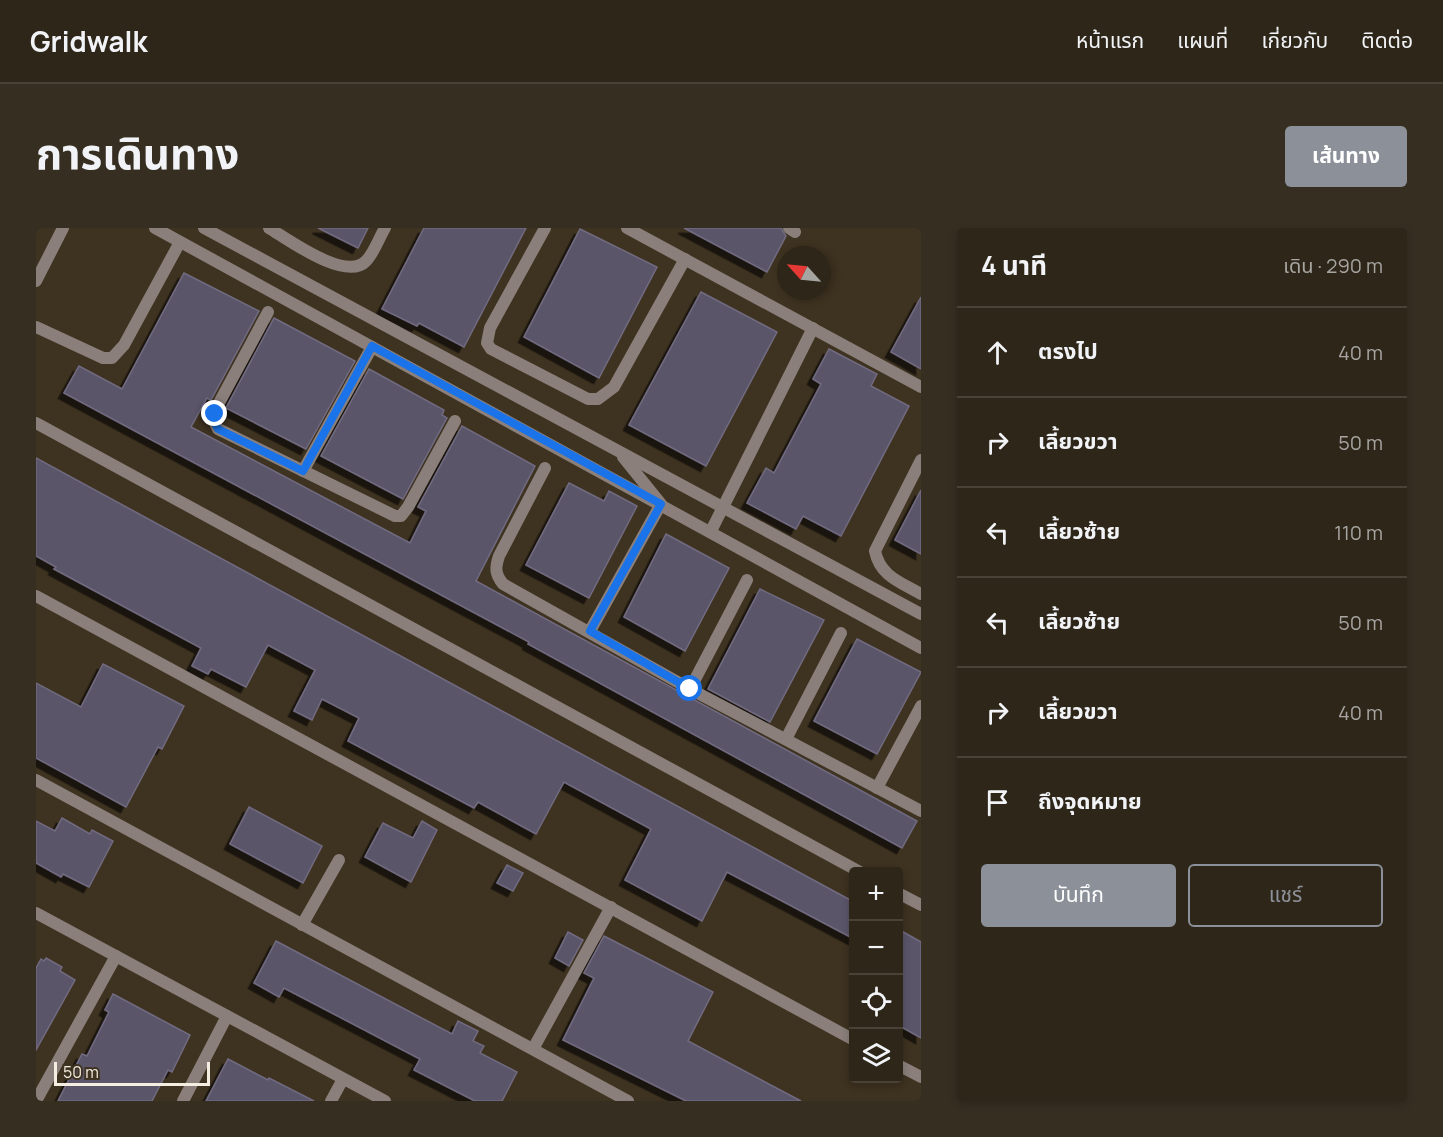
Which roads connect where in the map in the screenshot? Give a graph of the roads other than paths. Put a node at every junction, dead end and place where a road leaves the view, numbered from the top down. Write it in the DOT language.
graph roads {
  1 [pos="63,228"];
  2 [pos="155,228"];
  3 [pos="204,228"];
  4 [pos="269,228"];
  5 [pos="385,228"];
  6 [pos="545,228"];
  7 [pos="627,228"];
  8 [pos="180,242"];
  9 [pos="685,259"];
  10 [pos="36,281"];
  11 [pos="268,312"];
  12 [pos="36,327"];
  13 [pos="813,328"];
  14 [pos="372,346"];
  15 [pos="921,387"];
  16 [pos="455,421"];
  17 [pos="36,423"];
  18 [pos="620,453"];
  19 [pos="921,460"];
  20 [pos="545,468"];
  21 [pos="303,471"];
  22 [pos="661,504"];
  23 [pos="723,507"];
  24 [pos="711,531"];
  25 [pos="747,580"];
  26 [pos="921,594"];
  27 [pos="36,596"];
  28 [pos="921,614"];
  29 [pos="590,631"];
  30 [pos="841,633"];
  31 [pos="921,648"];
  32 [pos="690,689"];
  33 [pos="921,706"];
  34 [pos="786,739"];
  35 [pos="36,780"];
  36 [pos="877,788"];
  37 [pos="921,811"];
  38 [pos="339,860"];
  39 [pos="851,867"];
  40 [pos="903,895"];
  41 [pos="921,905"];
  42 [pos="611,907"];
  43 [pos="36,913"];
  44 [pos="302,925"];
  45 [pos="116,956"];
  46 [pos="227,1016"];
  47 [pos="849,1037"];
  48 [pos="533,1049"];
  49 [pos="903,1068"];
  50 [pos="921,1077"];
  51 [pos="343,1079"];
  52 [pos="36,1101"];
  53 [pos="183,1101"];
  54 [pos="331,1101"];
  55 [pos="385,1101"];
  56 [pos="628,1101"];
  1 -- 10 [label="street"];
  2 -- 8 [label="street"];
  3 -- 18 [label="street"];
  4 -- 5 [label="street"];
  6 -- 9 [label="street"];
  7 -- 9 [label="street"];
  8 -- 12 [label="street"];
  8 -- 14 [label="street"];
  9 -- 13 [label="street"];
  11 -- 21 [label="street"];
  13 -- 15 [label="street"];
  13 -- 23 [label="street"];
  14 -- 21 [label="street"];
  14 -- 22 [label="street"];
  16 -- 21 [label="street"];
  17 -- 39 [label="street"];
  18 -- 22 [label="street"];
  18 -- 23 [label="street"];
  19 -- 26 [label="street"];
  20 -- 29 [label="street"];
  22 -- 24 [label="street"];
  22 -- 29 [label="street"];
  23 -- 24 [label="street"];
  23 -- 28 [label="street"];
  24 -- 31 [label="street"];
  25 -- 32 [label="street"];
  27 -- 42 [label="street"];
  29 -- 32 [label="street"];
  30 -- 34 [label="street"];
  32 -- 34 [label="street"];
  33 -- 36 [label="street"];
  34 -- 36 [label="street"];
  35 -- 44 [label="street"];
  36 -- 37 [label="street"];
  38 -- 44 [label="street"];
  40 -- 41 [label="street"];
  42 -- 47 [label="street"];
  42 -- 48 [label="street"];
  43 -- 45 [label="street"];
  44 -- 48 [label="street"];
  45 -- 46 [label="street"];
  45 -- 52 [label="street"];
  46 -- 51 [label="street"];
  46 -- 53 [label="street"];
  48 -- 56 [label="street"];
  49 -- 50 [label="street"];
  51 -- 54 [label="street"];
  51 -- 55 [label="street"];
}
